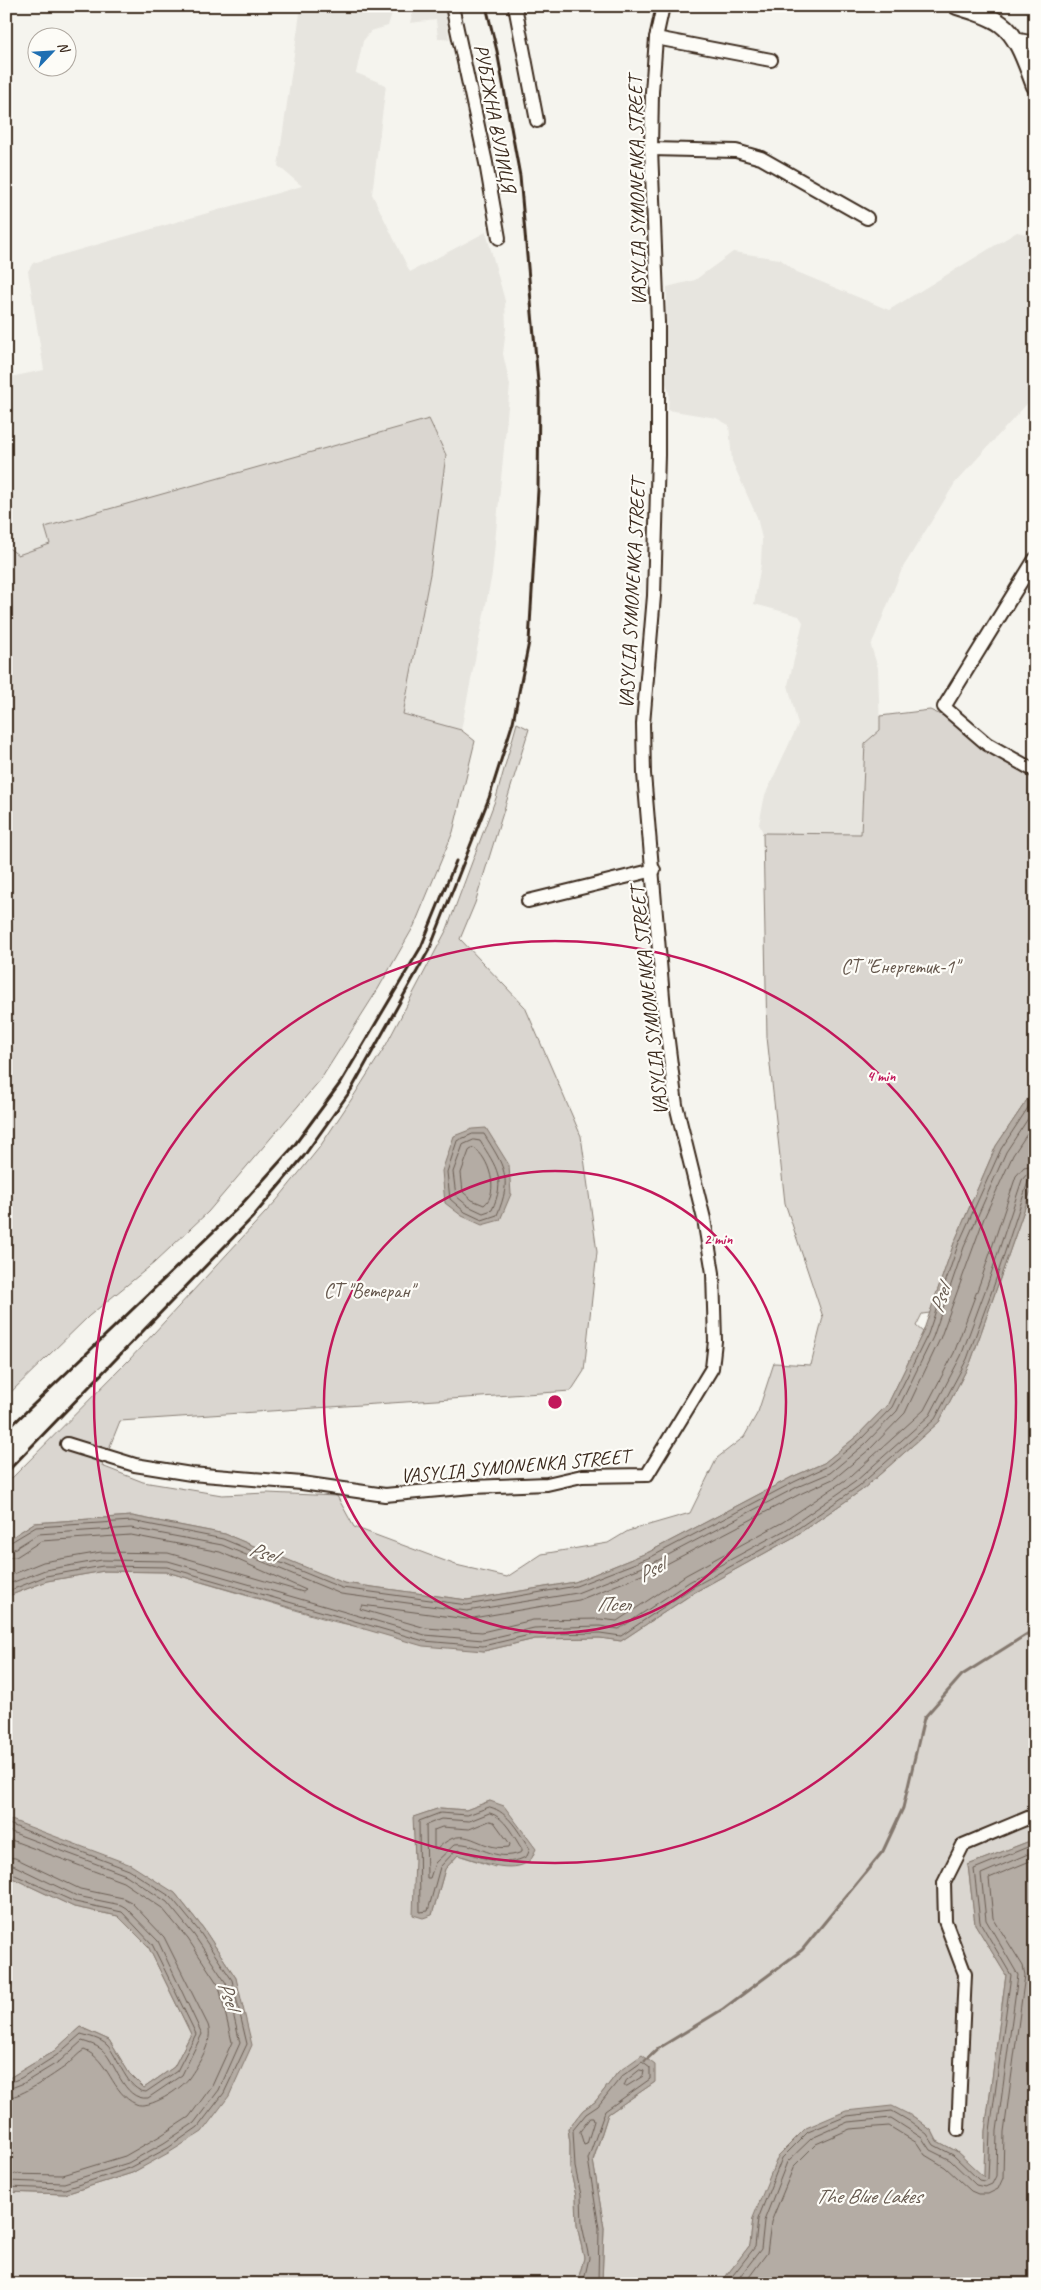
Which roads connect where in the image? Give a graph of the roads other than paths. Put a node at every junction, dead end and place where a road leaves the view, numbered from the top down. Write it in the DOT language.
graph roads {
  1 [pos="452,6"];
  2 [pos="515,6"];
  3 [pos="663,6"];
  4 [pos="958,6"];
  5 [pos="656,38"];
  6 [pos="1014,39"];
  7 [pos="1035,43"];
  8 [pos="771,60"];
  9 [pos="1035,86"];
  10 [pos="537,122"];
  11 [pos="651,149"];
  12 [pos="868,218"];
  13 [pos="499,238"];
  14 [pos="1035,559"];
  15 [pos="1033,767"];
  16 [pos="654,870"];
  17 [pos="528,901"];
  18 [pos="67,1444"];
  19 [pos="1035,1815"];
  20 [pos="958,2130"];
  1 -- 13 [label="street, РУБІЖНА ВУЛИЦЯ"];
  2 -- 10 [label="street"];
  3 -- 5 [label="street, VASYLIA SYMONENKA STREET"];
  4 -- 6 [label="main road"];
  5 -- 8 [label="street"];
  5 -- 11 [label="street, VASYLIA SYMONENKA STREET"];
  6 -- 7 [label="street"];
  6 -- 9 [label="main road"];
  11 -- 12 [label="street"];
  11 -- 16 [label="street, VASYLIA SYMONENKA STREET"];
  14 -- 15 [label="street"];
  16 -- 17 [label="street"];
  16 -- 18 [label="street, VASYLIA SYMONENKA STREET"];
  19 -- 20 [label="street"];
}
